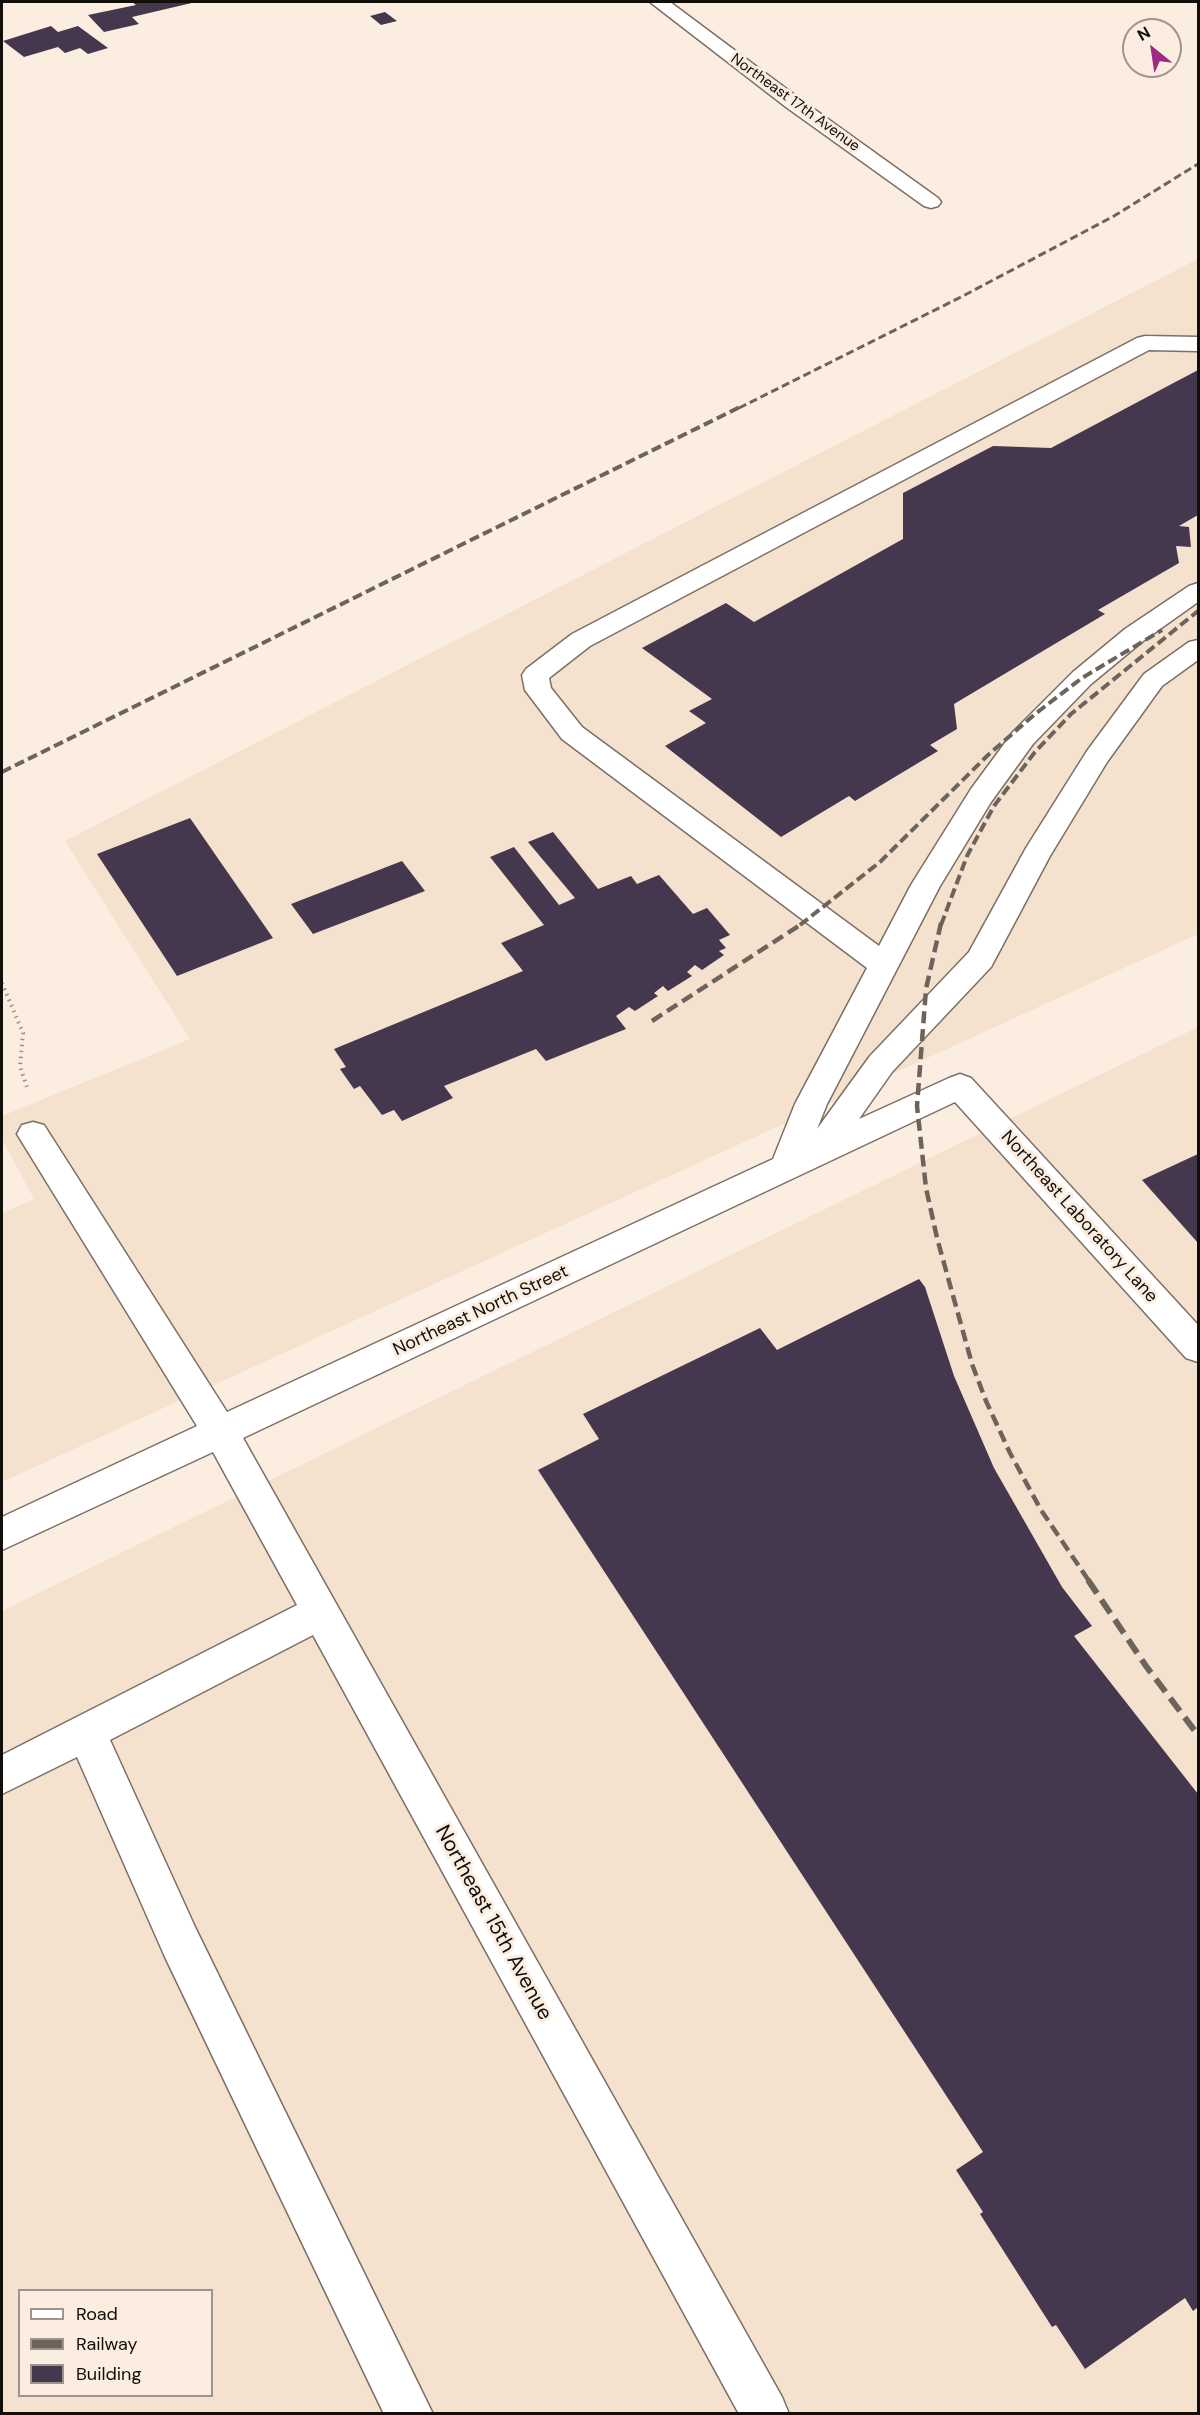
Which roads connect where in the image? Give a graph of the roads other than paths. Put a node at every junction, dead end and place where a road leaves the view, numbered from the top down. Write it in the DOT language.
graph roads {
  1 [pos="659,2"];
  2 [pos="931,202"];
  3 [pos="1198,344"];
  4 [pos="1198,591"];
  5 [pos="1198,648"];
  6 [pos="884,965"];
  7 [pos="960,1086"];
  8 [pos="33,1134"];
  9 [pos="818,1153"];
  10 [pos="786,1167"];
  11 [pos="1198,1348"];
  12 [pos="221,1433"];
  13 [pos="2,1534"];
  14 [pos="321,1612"];
  15 [pos="86,1732"];
  16 [pos="2,1775"];
  17 [pos="409,2414"];
  18 [pos="765,2414"];
  1 -- 2 [label="street, Northeast 17th Avenue"];
  3 -- 6 [label="street"];
  4 -- 6 [label="street"];
  5 -- 9 [label="street"];
  6 -- 10 [label="street"];
  7 -- 9 [label="street, Northeast North Street"];
  7 -- 11 [label="street, Northeast Laboratory Lane"];
  8 -- 12 [label="street, Northeast 15th Avenue"];
  9 -- 10 [label="street, Northeast North Street"];
  10 -- 12 [label="street, Northeast North Street"];
  12 -- 13 [label="street, Northeast North Street"];
  12 -- 14 [label="street, Northeast 15th Avenue"];
  14 -- 15 [label="street"];
  14 -- 18 [label="street, Northeast 15th Avenue"];
  15 -- 16 [label="street"];
  15 -- 17 [label="street"];
}
